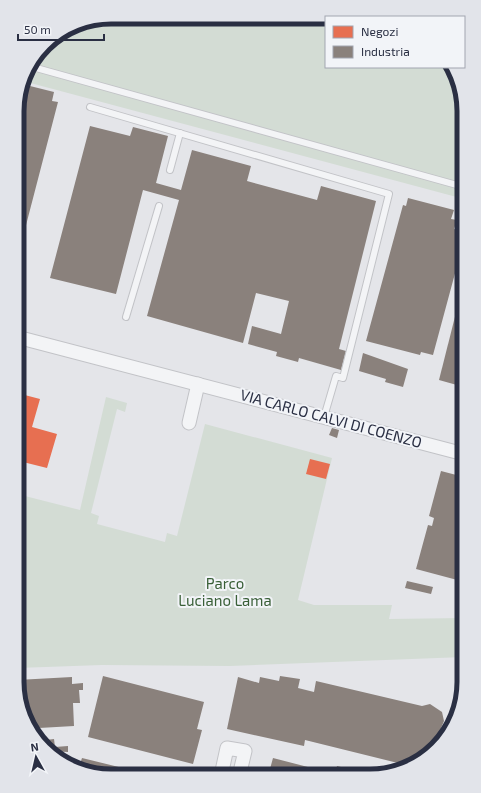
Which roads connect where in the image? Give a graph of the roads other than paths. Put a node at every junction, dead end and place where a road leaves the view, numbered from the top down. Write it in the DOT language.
graph roads {
  1 [pos="36,68"];
  2 [pos="90,107"];
  3 [pos="180,133"];
  4 [pos="170,170"];
  5 [pos="457,186"];
  6 [pos="159,206"];
  7 [pos="126,318"];
  8 [pos="24,339"];
  9 [pos="198,384"];
  10 [pos="324,417"];
  11 [pos="189,423"];
  12 [pos="457,452"];
  13 [pos="222,769"];
  14 [pos="241,769"];
  1 -- 5 [label="lane"];
  2 -- 3 [label="lane"];
  3 -- 4 [label="lane"];
  3 -- 10 [label="lane"];
  6 -- 7 [label="lane"];
  8 -- 9 [label="street, VIA CARLO CALVI DI COENZO"];
  9 -- 10 [label="street, VIA CARLO CALVI DI COENZO"];
  9 -- 11 [label="street"];
  10 -- 12 [label="street, VIA CARLO CALVI DI COENZO"];
  13 -- 14 [label="street"];
}
